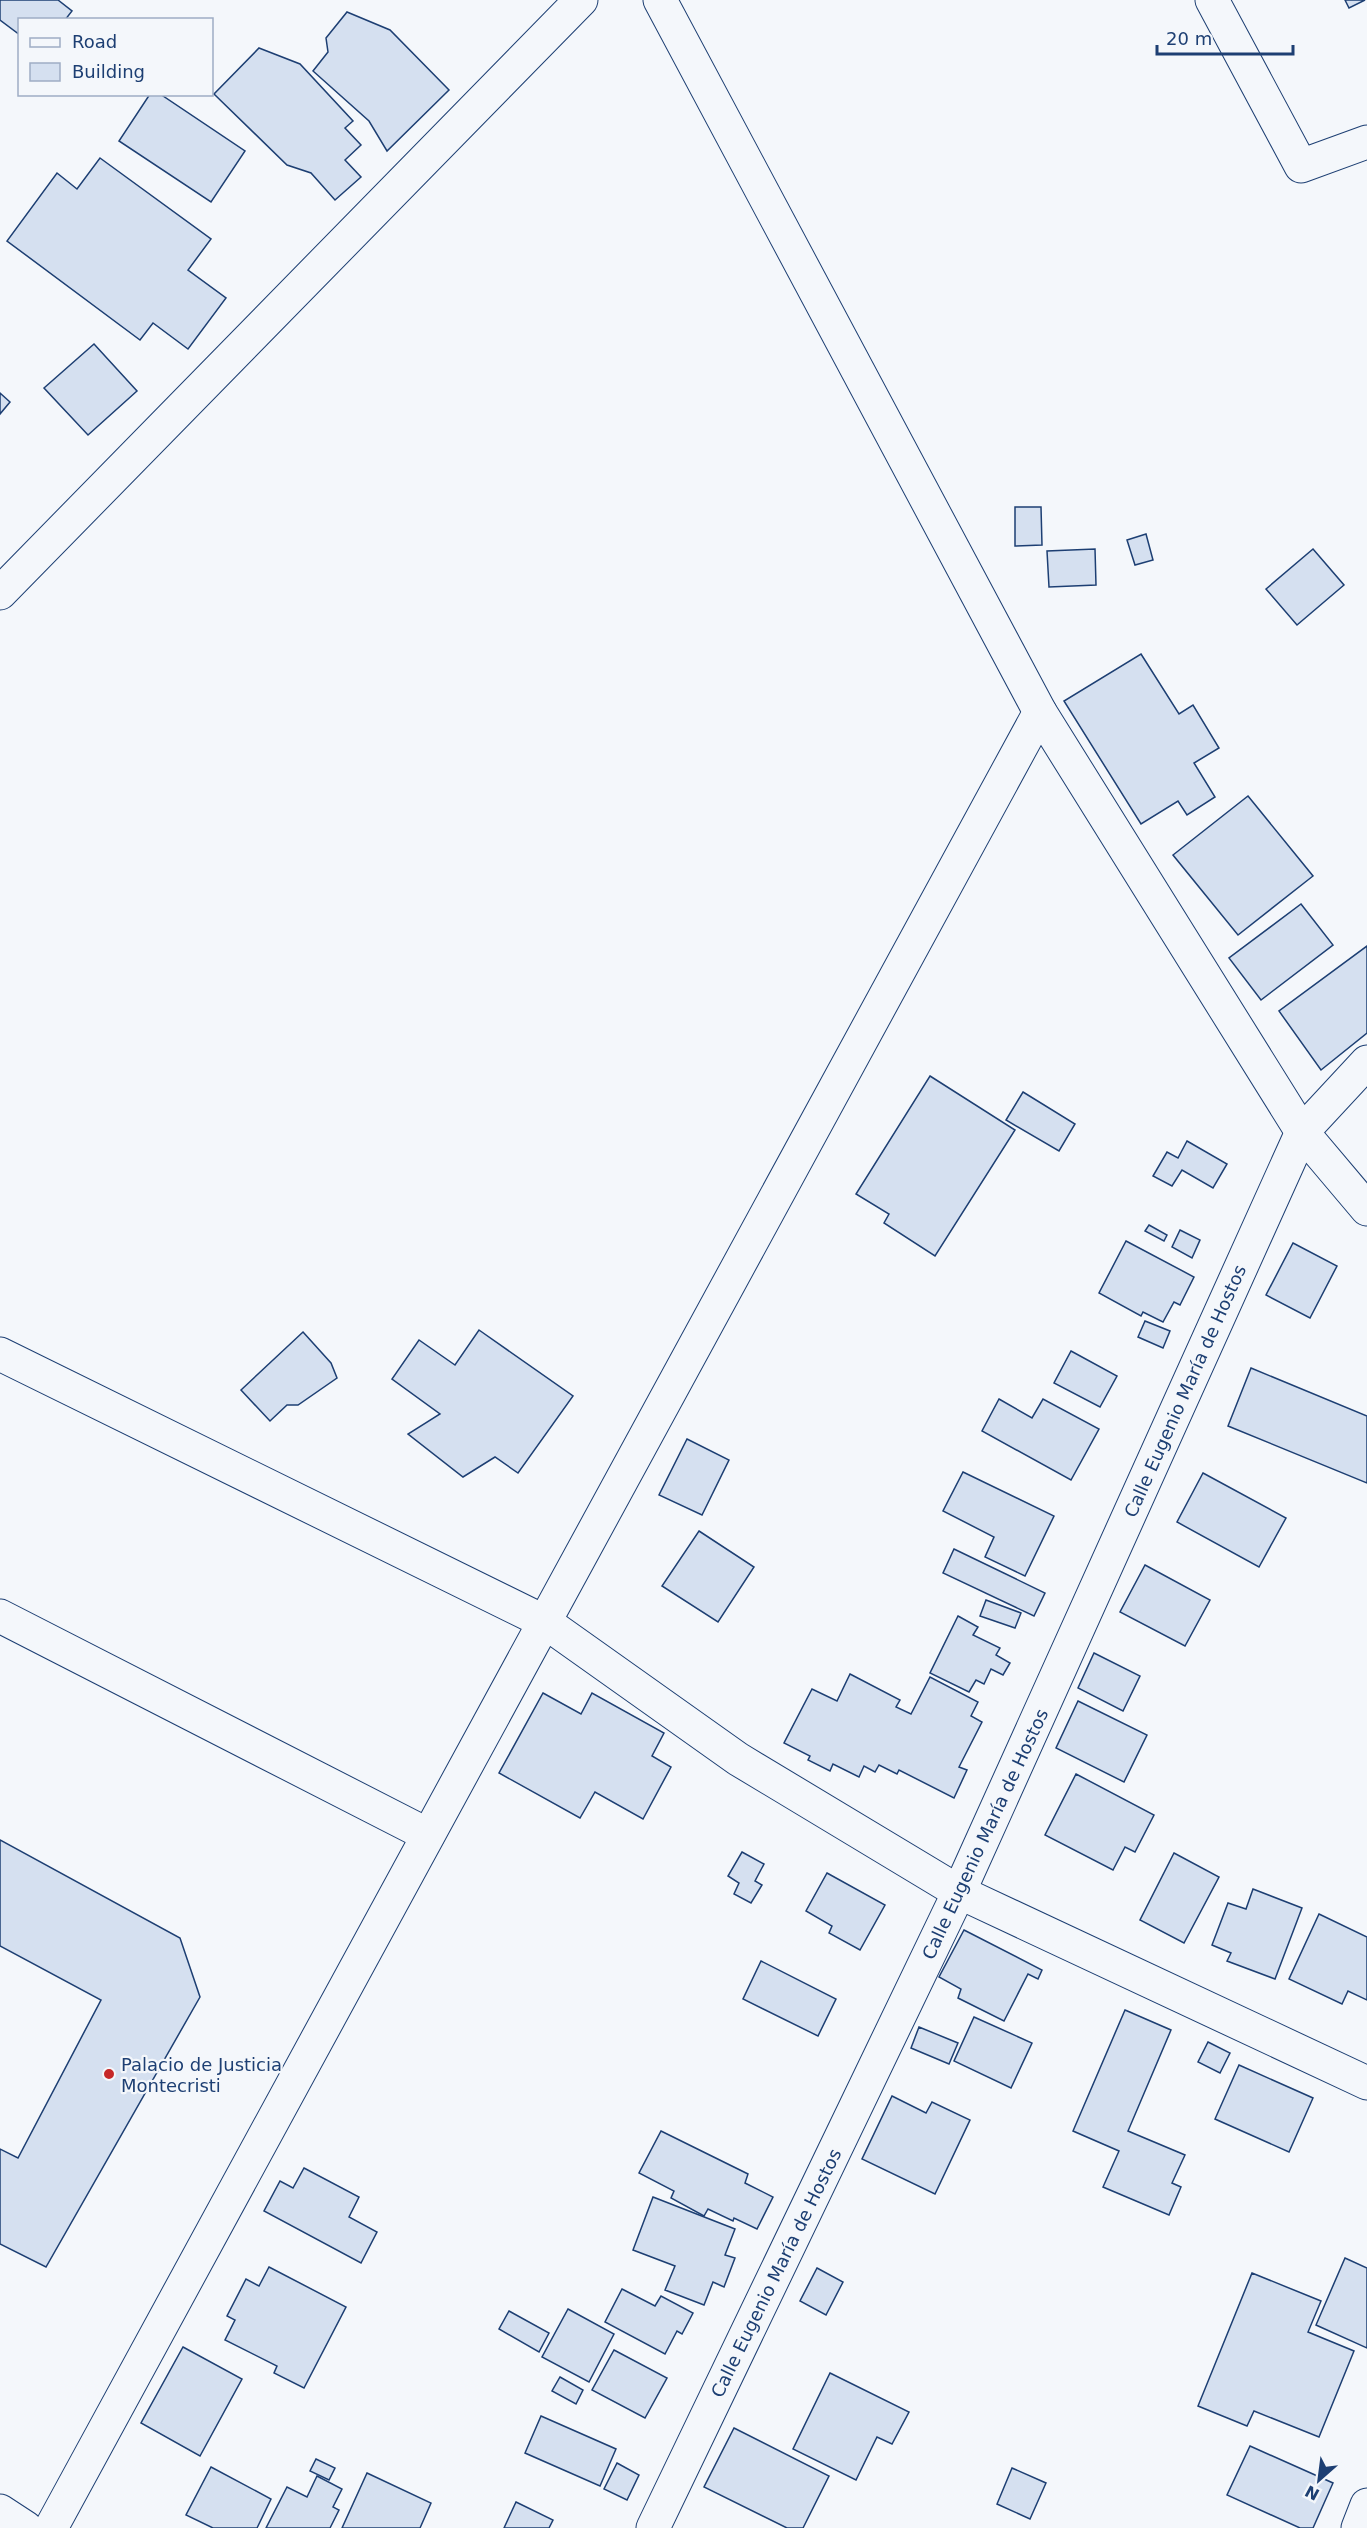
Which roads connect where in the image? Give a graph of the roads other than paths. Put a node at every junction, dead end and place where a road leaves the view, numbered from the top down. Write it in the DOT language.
graph roads {
  1 [pos="581,0"];
  2 [pos="660,0"];
  3 [pos="1212,0"];
  4 [pos="1367,142"];
  5 [pos="4,582"];
  6 [pos="1040,712"];
  7 [pos="1367,1062"];
  8 [pos="1302,1132"];
  9 [pos="1367,1209"];
  10 [pos="0,1354"];
  11 [pos="0,1616"];
  12 [pos="545,1622"];
  13 [pos="428,1835"];
  14 [pos="959,1892"];
  15 [pos="1367,2083"];
  16 [pos="1367,2505"];
  17 [pos="0,2511"];
  18 [pos="26,2528"];
  19 [pos="51,2528"];
  20 [pos="653,2528"];
  21 [pos="1358,2528"];
  1 -- 5 [label="street"];
  2 -- 6 [label="street"];
  3 -- 4 [label="street"];
  6 -- 8 [label="street"];
  6 -- 12 [label="street"];
  7 -- 8 [label="street, Calle Eugenio María de Hostos"];
  8 -- 9 [label="street"];
  8 -- 14 [label="street, Calle Eugenio María de Hostos"];
  10 -- 12 [label="street"];
  11 -- 13 [label="street"];
  12 -- 13 [label="street"];
  12 -- 14 [label="street"];
  13 -- 19 [label="street"];
  14 -- 15 [label="street"];
  14 -- 20 [label="street, Calle Eugenio María de Hostos"];
  16 -- 21 [label="street"];
  17 -- 18 [label="street"];
}
